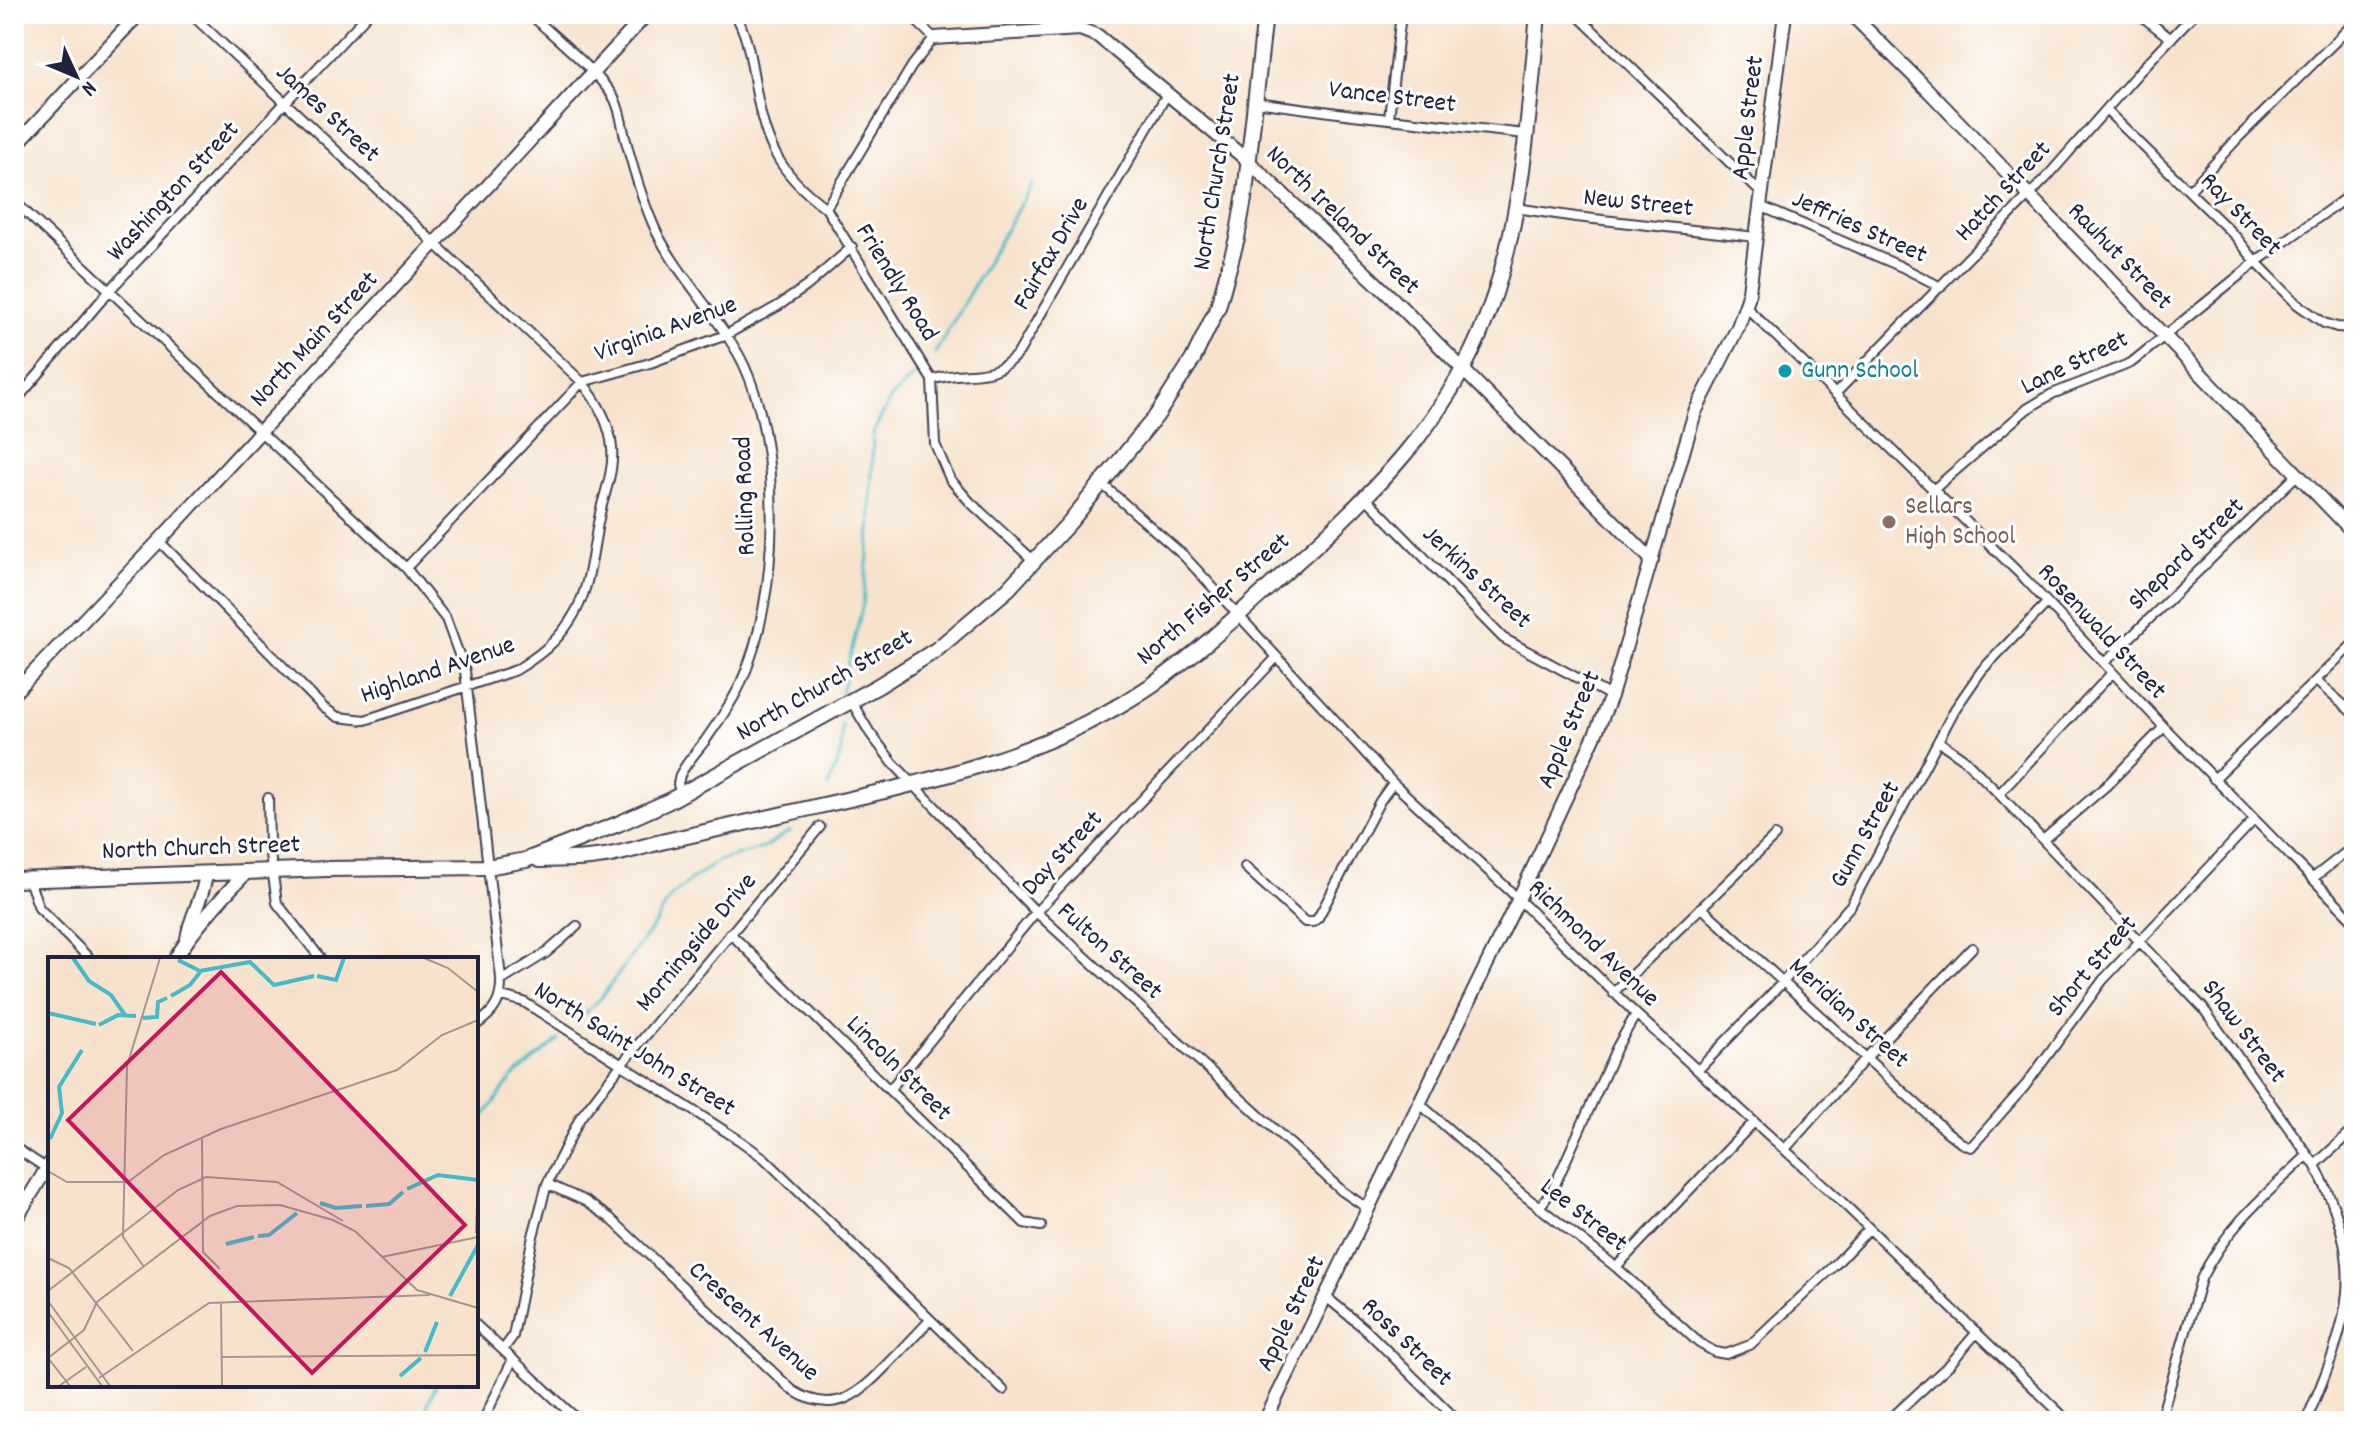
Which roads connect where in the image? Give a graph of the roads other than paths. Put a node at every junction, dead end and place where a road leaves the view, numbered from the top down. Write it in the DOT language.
graph roads {
  1 [pos="139,14"];
  2 [pos="191,14"];
  3 [pos="368,14"];
  4 [pos="530,14"];
  5 [pos="647,14"];
  6 [pos="735,14"];
  7 [pos="909,14"];
  8 [pos="1076,14"];
  9 [pos="1265,14"];
  10 [pos="1401,14"];
  11 [pos="1538,14"];
  12 [pos="1576,14"];
  13 [pos="1785,14"];
  14 [pos="1851,14"];
  15 [pos="2139,14"];
  16 [pos="2194,14"];
  17 [pos="2354,23"];
  18 [pos="1080,29"];
  19 [pos="934,38"];
  20 [pos="2171,39"];
  21 [pos="592,74"];
  22 [pos="1167,94"];
  23 [pos="285,102"];
  24 [pos="1256,102"];
  25 [pos="2107,111"];
  26 [pos="1389,118"];
  27 [pos="1525,134"];
  28 [pos="14,147"];
  29 [pos="1248,161"];
  30 [pos="2189,191"];
  31 [pos="2354,192"];
  32 [pos="2029,196"];
  33 [pos="1761,199"];
  34 [pos="14,201"];
  35 [pos="826,208"];
  36 [pos="1516,208"];
  37 [pos="1756,237"];
  38 [pos="435,243"];
  39 [pos="852,247"];
  40 [pos="2256,262"];
  41 [pos="1941,287"];
  42 [pos="110,290"];
  43 [pos="1746,307"];
  44 [pos="2354,328"];
  45 [pos="726,335"];
  46 [pos="2165,336"];
  47 [pos="1463,369"];
  48 [pos="932,380"];
  49 [pos="582,382"];
  50 [pos="1836,393"];
  51 [pos="14,403"];
  52 [pos="259,432"];
  53 [pos="2298,474"];
  54 [pos="1102,484"];
  55 [pos="1933,490"];
  56 [pos="1366,498"];
  57 [pos="2354,533"];
  58 [pos="159,541"];
  59 [pos="1652,560"];
  60 [pos="1034,561"];
  61 [pos="406,568"];
  62 [pos="2047,603"];
  63 [pos="1237,616"];
  64 [pos="2354,643"];
  65 [pos="1276,658"];
  66 [pos="2104,663"];
  67 [pos="2112,673"];
  68 [pos="2316,681"];
  69 [pos="468,687"];
  70 [pos="14,693"];
  71 [pos="1611,696"];
  72 [pos="851,701"];
  73 [pos="2354,714"];
  74 [pos="2164,727"];
  75 [pos="1938,741"];
  76 [pos="2214,779"];
  77 [pos="1393,783"];
  78 [pos="914,784"];
  79 [pos="681,794"];
  80 [pos="1999,794"];
  81 [pos="268,798"];
  82 [pos="2254,820"];
  83 [pos="820,827"];
  84 [pos="1775,836"];
  85 [pos="2043,840"];
  86 [pos="2354,846"];
  87 [pos="526,860"];
  88 [pos="487,867"];
  89 [pos="1245,867"];
  90 [pos="247,872"];
  91 [pos="273,872"];
  92 [pos="206,873"];
  93 [pos="2312,879"];
  94 [pos="21,880"];
  95 [pos="1518,900"];
  96 [pos="1701,907"];
  97 [pos="1036,912"];
  98 [pos="2354,921"];
  99 [pos="577,926"];
  100 [pos="730,933"];
  101 [pos="187,939"];
  102 [pos="2140,940"];
  103 [pos="1972,948"];
  104 [pos="88,957"];
  105 [pos="176,957"];
  106 [pos="319,957"];
  107 [pos="501,981"];
  108 [pos="1783,982"];
  109 [pos="1613,993"];
  110 [pos="502,996"];
  111 [pos="1636,1014"];
  112 [pos="478,1023"];
  113 [pos="1866,1058"];
  114 [pos="621,1065"];
  115 [pos="1698,1070"];
  116 [pos="891,1088"];
  117 [pos="1419,1103"];
  118 [pos="1754,1122"];
  119 [pos="2354,1129"];
  120 [pos="14,1147"];
  121 [pos="1971,1147"];
  122 [pos="1785,1149"];
  123 [pos="2308,1155"];
  124 [pos="2315,1165"];
  125 [pos="48,1166"];
  126 [pos="547,1184"];
  127 [pos="1367,1208"];
  128 [pos="1539,1208"];
  129 [pos="14,1222"];
  130 [pos="1041,1226"];
  131 [pos="1869,1229"];
  132 [pos="1616,1267"];
  133 [pos="1325,1296"];
  134 [pos="930,1320"];
  135 [pos="478,1327"];
  136 [pos="1977,1332"];
  137 [pos="503,1350"];
  138 [pos="513,1359"];
  139 [pos="1003,1390"];
  140 [pos="483,1421"];
  141 [pos="579,1421"];
  142 [pos="1265,1421"];
  143 [pos="1458,1421"];
  144 [pos="1888,1421"];
  145 [pos="2068,1421"];
  146 [pos="2160,1421"];
  147 [pos="2306,1421"];
  1 -- 28 [label="street"];
  2 -- 23 [label="street, James Street"];
  3 -- 23 [label="street, Washington Street"];
  4 -- 21 [label="street, Rolling Road"];
  5 -- 21 [label="street, North Main Street"];
  6 -- 35 [label="street, Friendly Road"];
  7 -- 19 [label="street"];
  8 -- 18 [label="street"];
  9 -- 24 [label="main road, North Church Street"];
  10 -- 26 [label="street"];
  11 -- 27 [label="main road, North Fisher Street"];
  12 -- 33 [label="street, Jeffries Street"];
  13 -- 33 [label="street, Apple Street"];
  14 -- 32 [label="street, Rauhut Street"];
  15 -- 20 [label="street"];
  16 -- 20 [label="street, Hatch Street"];
  17 -- 30 [label="street"];
  18 -- 19 [label="street"];
  18 -- 22 [label="street, North Ireland Street"];
  19 -- 35 [label="street"];
  20 -- 25 [label="street, Hatch Street"];
  21 -- 38 [label="street, North Main Street"];
  21 -- 45 [label="street, Rolling Road"];
  22 -- 29 [label="street, North Ireland Street"];
  22 -- 48 [label="street, Fairfax Drive"];
  23 -- 38 [label="street, James Street"];
  23 -- 42 [label="street, Washington Street"];
  24 -- 26 [label="street, Vance Street"];
  24 -- 29 [label="main road, North Church Street"];
  25 -- 30 [label="street, Ray Street"];
  25 -- 32 [label="street, Hatch Street"];
  26 -- 27 [label="street, Vance Street"];
  27 -- 36 [label="main road, North Fisher Street"];
  29 -- 47 [label="street, North Ireland Street"];
  29 -- 54 [label="main road, North Church Street"];
  30 -- 40 [label="street, Ray Street"];
  31 -- 40 [label="street, Lane Street"];
  32 -- 41 [label="street, Hatch Street"];
  32 -- 46 [label="street, Rauhut Street"];
  33 -- 37 [label="street, Apple Street"];
  33 -- 41 [label="street, Jeffries Street"];
  34 -- 42 [label="street, North Saint John Street"];
  35 -- 39 [label="street, Friendly Road"];
  36 -- 37 [label="street, New Street"];
  36 -- 47 [label="main road, North Fisher Street"];
  37 -- 43 [label="street, Apple Street"];
  38 -- 49 [label="street, Highland Avenue"];
  38 -- 52 [label="street, North Main Street"];
  39 -- 45 [label="street, Virginia Avenue"];
  39 -- 48 [label="street, Friendly Road"];
  40 -- 44 [label="street, Ray Street"];
  40 -- 46 [label="street, Lane Street"];
  41 -- 50 [label="street, Hatch Street"];
  42 -- 51 [label="street, Washington Street"];
  42 -- 52 [label="street, North Saint John Street"];
  43 -- 50 [label="street, Rosenwald Street"];
  43 -- 59 [label="street, Apple Street"];
  45 -- 49 [label="street, Virginia Avenue"];
  45 -- 79 [label="street, Rolling Road"];
  46 -- 53 [label="street, Rauhut Street"];
  46 -- 55 [label="street, Lane Street"];
  47 -- 56 [label="main road, North Fisher Street"];
  47 -- 59 [label="street, North Ireland Street"];
  48 -- 60 [label="street, Friendly Road"];
  49 -- 61 [label="street, Virginia Avenue"];
  49 -- 69 [label="street, Highland Avenue"];
  50 -- 55 [label="street, Rosenwald Street"];
  52 -- 58 [label="street, North Main Street"];
  52 -- 61 [label="street, North Saint John Street"];
  53 -- 57 [label="street, Rauhut Street"];
  53 -- 66 [label="street, Shepard Street"];
  54 -- 60 [label="main road, North Church Street"];
  54 -- 63 [label="street, Richmond Avenue"];
  55 -- 62 [label="street, Rosenwald Street"];
  56 -- 63 [label="main road, North Fisher Street"];
  56 -- 71 [label="street, Jerkins Street"];
  58 -- 69 [label="street, Highland Avenue"];
  58 -- 70 [label="street, North Main Street"];
  59 -- 71 [label="street, Apple Street"];
  60 -- 72 [label="main road, North Church Street"];
  61 -- 69 [label="street, North Saint John Street"];
  62 -- 66 [label="street, Rosenwald Street"];
  62 -- 75 [label="street, Gunn Street"];
  63 -- 65 [label="street, Richmond Avenue"];
  63 -- 78 [label="main road, North Fisher Street"];
  64 -- 68 [label="street"];
  65 -- 77 [label="street, Richmond Avenue"];
  65 -- 97 [label="street, Day Street"];
  66 -- 67 [label="street, Rosenwald Street"];
  67 -- 74 [label="street, Rosenwald Street"];
  67 -- 80 [label="street"];
  68 -- 73 [label="street"];
  68 -- 76 [label="street"];
  69 -- 88 [label="street, North Saint John Street"];
  71 -- 95 [label="street, Apple Street"];
  72 -- 78 [label="street, Fulton Street"];
  72 -- 79 [label="main road, North Church Street"];
  74 -- 76 [label="street, Rosenwald Street"];
  74 -- 85 [label="street"];
  75 -- 80 [label="street, Shaw Street"];
  75 -- 108 [label="street, Gunn Street"];
  76 -- 82 [label="street, Rosenwald Street"];
  77 -- 89 [label="street"];
  77 -- 95 [label="street, Richmond Avenue"];
  78 -- 87 [label="main road, North Fisher Street"];
  78 -- 97 [label="street, Fulton Street"];
  79 -- 87 [label="main road, North Church Street"];
  80 -- 85 [label="street, Shaw Street"];
  81 -- 91 [label="street"];
  82 -- 93 [label="street, Rosenwald Street"];
  82 -- 102 [label="street, Short Street"];
  83 -- 100 [label="street, Morningside Drive"];
  84 -- 96 [label="street"];
  85 -- 102 [label="street, Shaw Street"];
  86 -- 93 [label="street"];
  87 -- 88 [label="main road, North Church Street"];
  88 -- 91 [label="main road, North Church Street"];
  88 -- 107 [label="street, North Saint John Street"];
  90 -- 91 [label="main road, North Church Street"];
  90 -- 92 [label="main road, North Church Street"];
  90 -- 101 [label="street"];
  91 -- 106 [label="street"];
  92 -- 94 [label="main road, North Church Street"];
  92 -- 101 [label="street"];
  93 -- 98 [label="street, Rosenwald Street"];
  94 -- 104 [label="street"];
  95 -- 109 [label="street, Richmond Avenue"];
  95 -- 117 [label="street, Apple Street"];
  96 -- 108 [label="street, Meridian Street"];
  96 -- 109 [label="street"];
  97 -- 116 [label="street, Day Street"];
  97 -- 127 [label="street, Fulton Street"];
  99 -- 107 [label="street"];
  100 -- 114 [label="street, Morningside Drive"];
  100 -- 116 [label="street, Lincoln Street"];
  101 -- 105 [label="street"];
  102 -- 121 [label="street, Short Street"];
  102 -- 123 [label="street, Shaw Street"];
  103 -- 113 [label="street"];
  107 -- 110 [label="street, North Saint John Street"];
  108 -- 113 [label="street, Meridian Street"];
  108 -- 115 [label="street, Gunn Street"];
  109 -- 111 [label="street, Richmond Avenue"];
  110 -- 112 [label="street"];
  110 -- 114 [label="street, North Saint John Street"];
  111 -- 115 [label="street, Richmond Avenue"];
  111 -- 128 [label="street"];
  113 -- 121 [label="street, Meridian Street"];
  113 -- 122 [label="street"];
  114 -- 126 [label="street, Morningside Drive"];
  114 -- 134 [label="street, North Saint John Street"];
  115 -- 118 [label="street, Richmond Avenue"];
  116 -- 130 [label="street, Lincoln Street"];
  117 -- 127 [label="street, Apple Street"];
  117 -- 128 [label="street, Lee Street"];
  118 -- 122 [label="street, Richmond Avenue"];
  118 -- 132 [label="street"];
  119 -- 124 [label="street"];
  120 -- 125 [label="street"];
  122 -- 131 [label="street, Richmond Avenue"];
  123 -- 124 [label="street, Shaw Street"];
  123 -- 146 [label="street"];
  124 -- 147 [label="street, Shaw Street"];
  125 -- 129 [label="street"];
  126 -- 134 [label="street, Crescent Avenue"];
  126 -- 137 [label="street, Morningside Drive"];
  127 -- 133 [label="street, Apple Street"];
  128 -- 132 [label="street, Lee Street"];
  131 -- 132 [label="street, Lee Street"];
  131 -- 136 [label="street, Richmond Avenue"];
  133 -- 142 [label="street, Apple Street"];
  133 -- 143 [label="street, Ross Street"];
  134 -- 139 [label="street, North Saint John Street"];
  135 -- 137 [label="street"];
  136 -- 144 [label="street"];
  136 -- 145 [label="street, Richmond Avenue"];
  137 -- 138 [label="street"];
  138 -- 140 [label="street"];
  138 -- 141 [label="street"];
}
